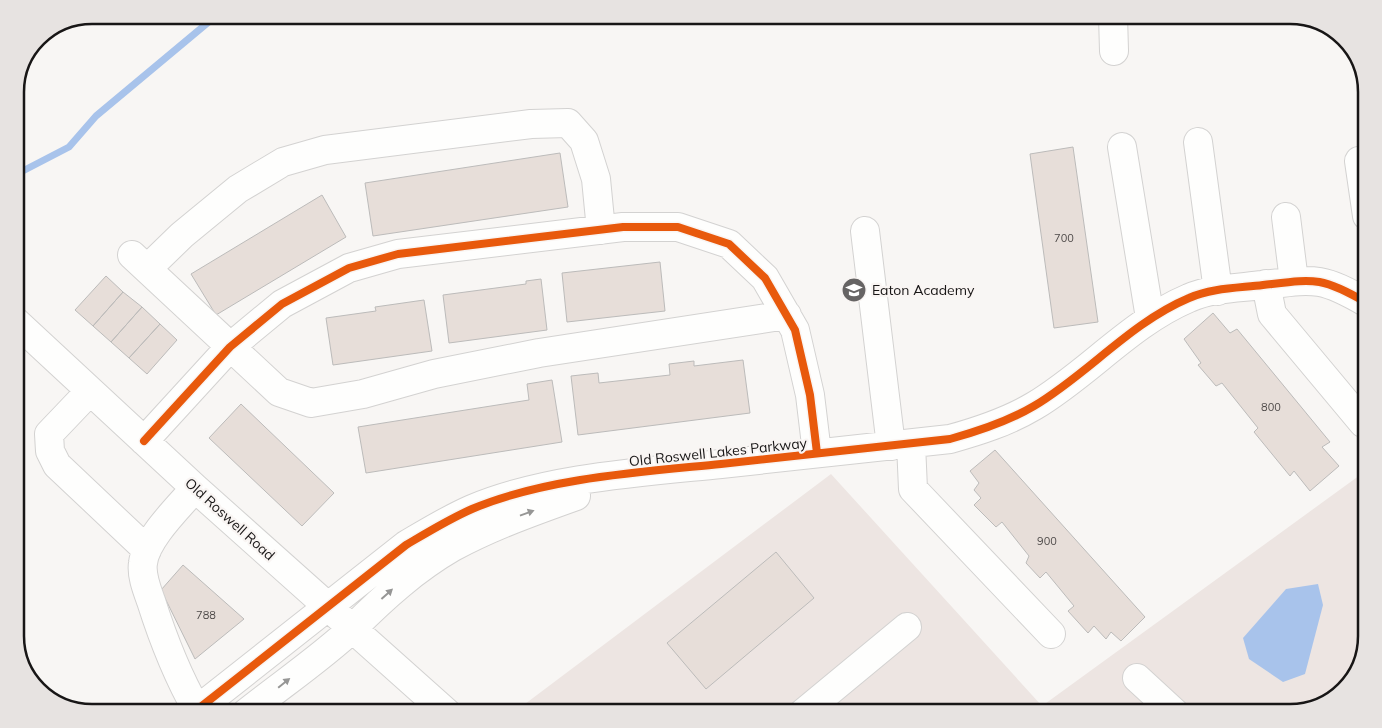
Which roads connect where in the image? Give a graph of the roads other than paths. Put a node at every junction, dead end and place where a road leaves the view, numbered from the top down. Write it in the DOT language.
graph roads {
  1 [pos="1113,24"];
  2 [pos="1114,51"];
  3 [pos="1198,142"];
  4 [pos="1122,147"];
  5 [pos="1286,217"];
  6 [pos="601,230"];
  7 [pos="865,231"];
  8 [pos="1294,281"];
  9 [pos="1266,284"];
  10 [pos="1218,291"];
  11 [pos="1358,298"];
  12 [pos="787,315"];
  13 [pos="1150,318"];
  14 [pos="24,329"];
  15 [pos="230,347"];
  16 [pos="90,391"];
  17 [pos="1358,417"];
  18 [pos="144,441"];
  19 [pos="901,445"];
  20 [pos="817,454"];
  21 [pos="641,472"];
  22 [pos="195,488"];
  23 [pos="148,550"];
  24 [pos="327,606"];
  25 [pos="352,628"];
  26 [pos="907,628"];
  27 [pos="1051,634"];
  28 [pos="1137,678"];
  29 [pos="192,704"];
  30 [pos="204,704"];
  31 [pos="257,704"];
  32 [pos="437,704"];
  33 [pos="814,704"];
  34 [pos="1165,704"];
  1 -- 2 [label="street"];
  3 -- 10 [label="street"];
  4 -- 13 [label="street"];
  5 -- 8 [label="street"];
  6 -- 12 [label="street"];
  6 -- 15 [label="street"];
  6 -- 15 [label="street"];
  7 -- 19 [label="street"];
  8 -- 9 [label="street, Old Roswell Lakes Parkway"];
  8 -- 11 [label="street, Old Roswell Lakes Parkway"];
  9 -- 10 [label="street, Old Roswell Lakes Parkway"];
  9 -- 17 [label="street"];
  10 -- 13 [label="street, Old Roswell Lakes Parkway"];
  12 -- 15 [label="street"];
  12 -- 20 [label="street"];
  13 -- 19 [label="street, Old Roswell Lakes Parkway"];
  14 -- 16 [label="street, Old Roswell Road"];
  15 -- 18 [label="street"];
  16 -- 18 [label="street, Old Roswell Road"];
  16 -- 23 [label="street"];
  18 -- 22 [label="street, Old Roswell Road"];
  19 -- 20 [label="street, Old Roswell Lakes Parkway"];
  19 -- 27 [label="street"];
  20 -- 21 [label="street, Old Roswell Lakes Parkway"];
  21 -- 24 [label="street, Old Roswell Lakes Parkway"];
  25 -- 21 [label="street, Old Roswell Lakes Parkway, one-way"];
  22 -- 23 [label="street"];
  22 -- 24 [label="street, Old Roswell Road"];
  23 -- 29 [label="street"];
  24 -- 25 [label="street, Old Roswell Road"];
  24 -- 30 [label="street, Old Roswell Lakes Parkway"];
  31 -- 25 [label="street, Old Roswell Lakes Parkway, one-way"];
  25 -- 32 [label="street, Old Roswell Road"];
  26 -- 33 [label="street"];
  28 -- 34 [label="street"];
}
